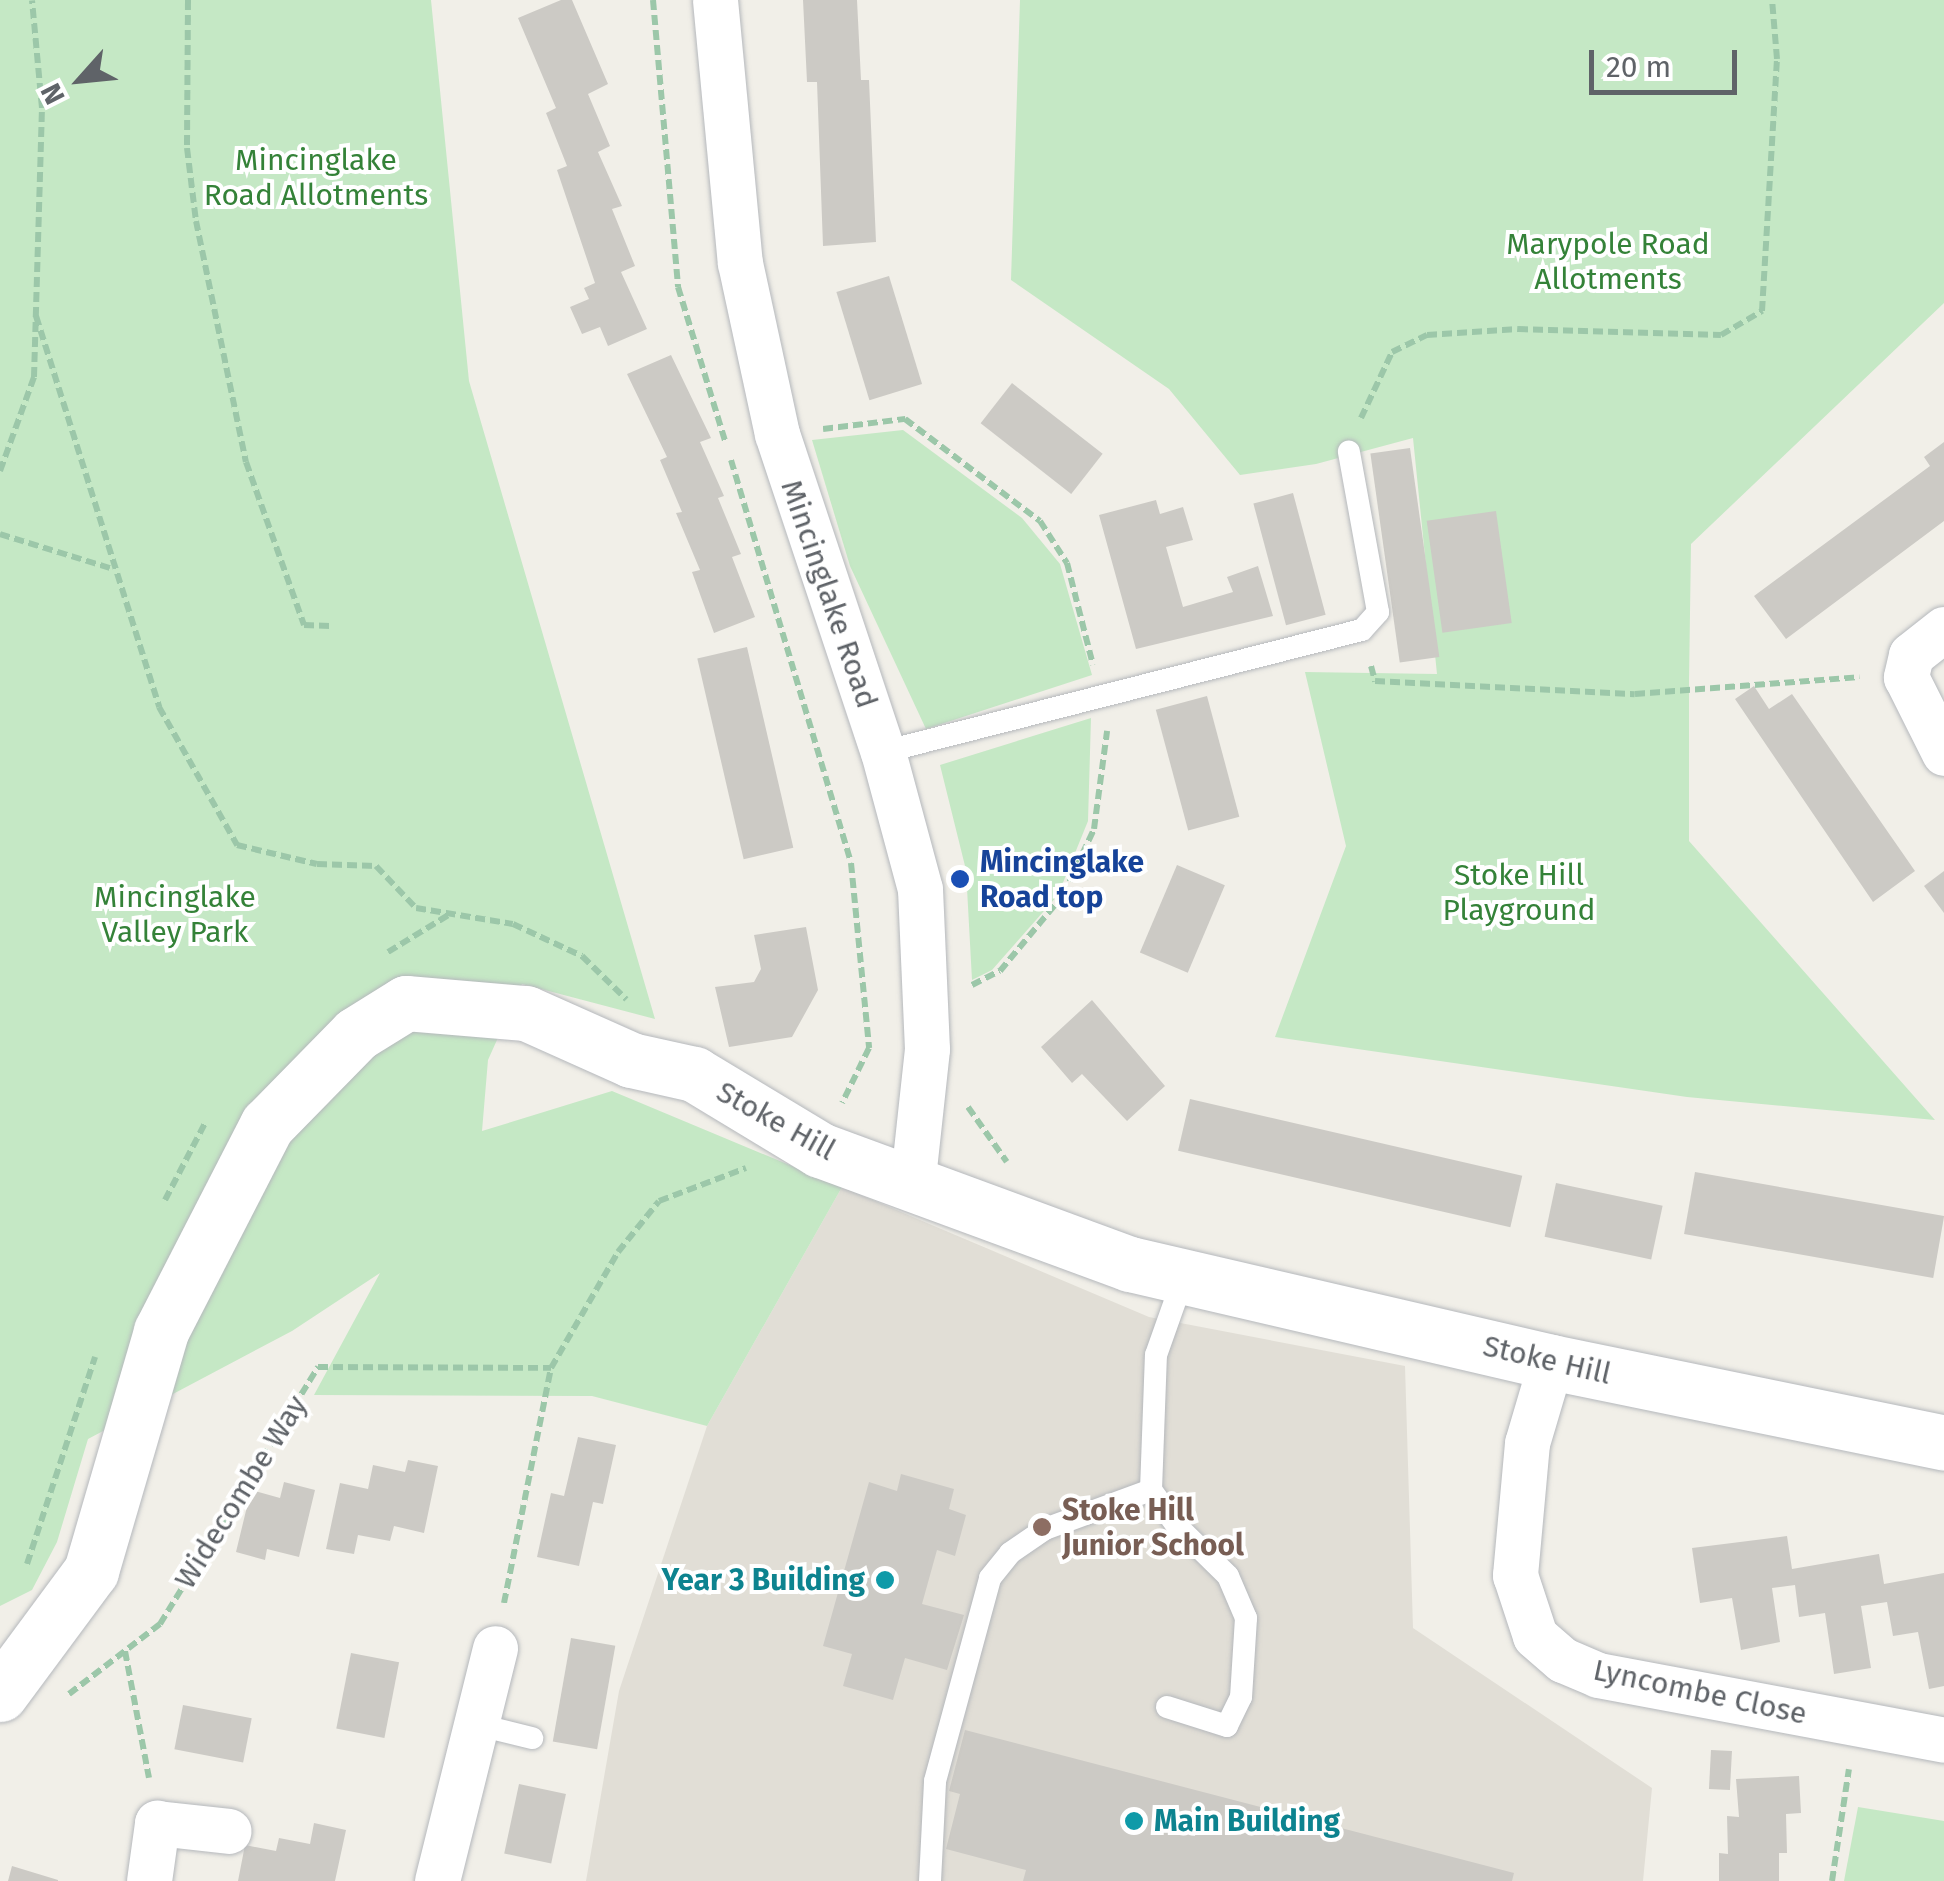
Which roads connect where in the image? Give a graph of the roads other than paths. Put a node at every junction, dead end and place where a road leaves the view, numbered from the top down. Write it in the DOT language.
graph roads {
  1 [pos="714,0"];
  2 [pos="1349,452"];
  3 [pos="1944,629"];
  4 [pos="883,752"];
  5 [pos="1944,753"];
  6 [pos="912,1187"];
  7 [pos="1184,1276"];
  8 [pos="1550,1362"];
  9 [pos="1944,1443"];
  10 [pos="1151,1490"];
  11 [pos="495,1648"];
  12 [pos="0,1694"];
  13 [pos="1167,1706"];
  14 [pos="475,1724"];
  15 [pos="532,1738"];
  16 [pos="1944,1740"];
  17 [pos="229,1832"];
  18 [pos="149,1881"];
  19 [pos="438,1881"];
  20 [pos="930,1881"];
  1 -- 4 [label="street, Mincinglake Road"];
  2 -- 4 [label="lane"];
  3 -- 5 [label="street"];
  4 -- 6 [label="street, Mincinglake Road"];
  6 -- 7 [label="street, Stoke Hill"];
  6 -- 12 [label="street, Stoke Hill"];
  7 -- 8 [label="street, Stoke Hill"];
  7 -- 10 [label="lane"];
  8 -- 9 [label="street, Stoke Hill"];
  8 -- 16 [label="street, Lyncombe Close"];
  10 -- 13 [label="lane"];
  10 -- 20 [label="lane"];
  11 -- 14 [label="street"];
  14 -- 15 [label="lane"];
  14 -- 19 [label="street"];
  17 -- 18 [label="street"];
}
